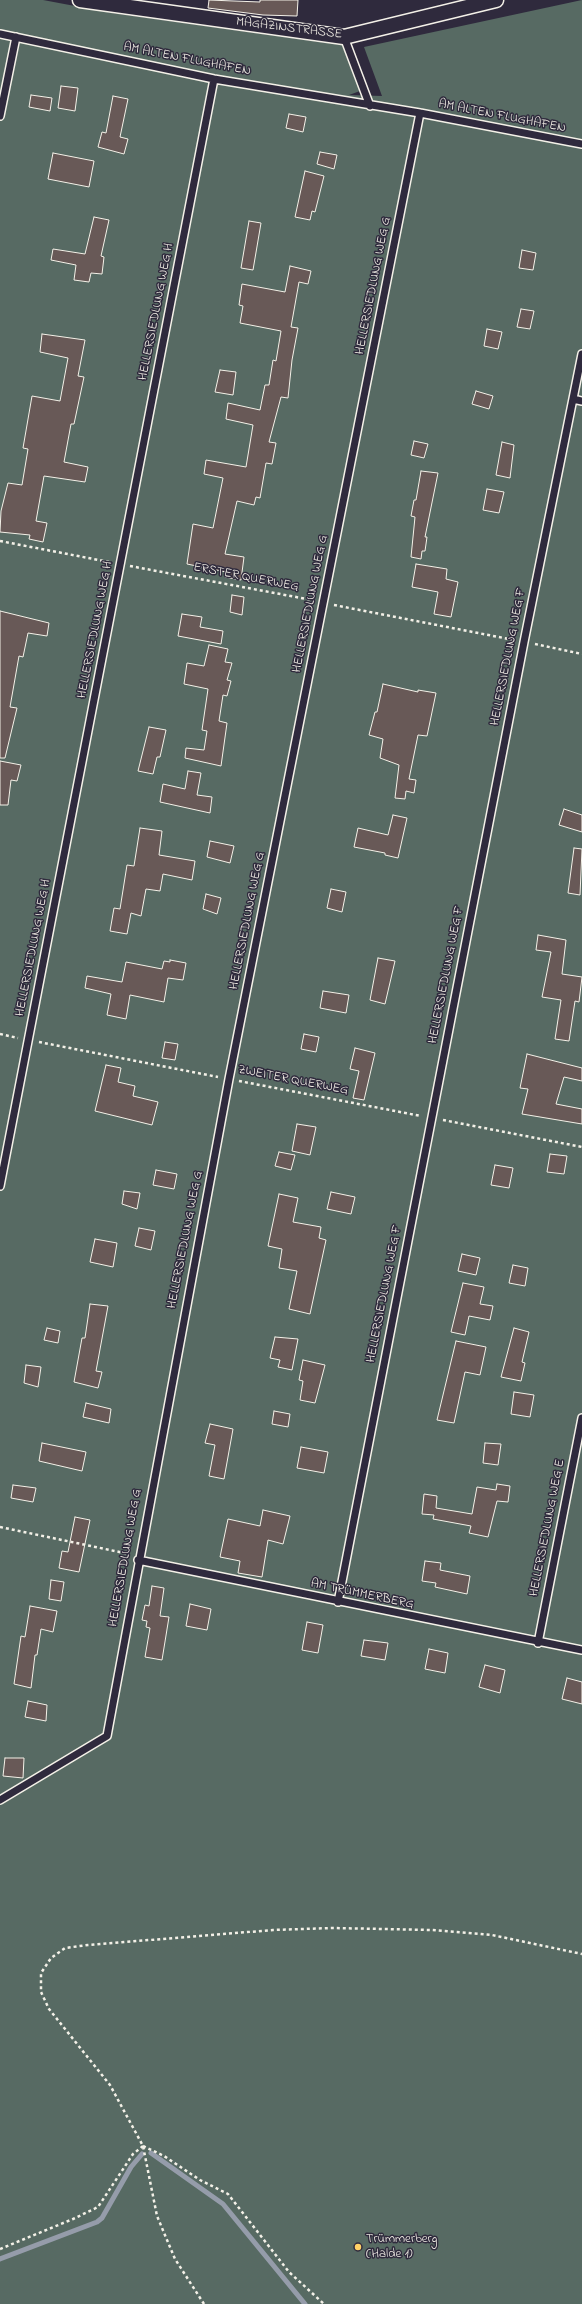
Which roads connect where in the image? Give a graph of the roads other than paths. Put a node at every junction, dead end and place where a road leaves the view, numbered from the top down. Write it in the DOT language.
graph roads {
  1 [pos="80,0"];
  2 [pos="496,0"];
  3 [pos="0,34"];
  4 [pos="16,37"];
  5 [pos="344,38"];
  6 [pos="214,79"];
  7 [pos="370,106"];
  8 [pos="420,113"];
  9 [pos="0,116"];
  10 [pos="582,144"];
  11 [pos="582,354"];
  12 [pos="573,399"];
  13 [pos="582,401"];
  14 [pos="0,1186"];
  15 [pos="582,1418"];
  16 [pos="138,1558"];
  17 [pos="338,1602"];
  18 [pos="538,1643"];
  19 [pos="582,1650"];
  20 [pos="0,1800"];
  1 -- 5 [label="street, MAGAZINSTRASSE"];
  2 -- 5 [label="street, MAGAZINSTRASSE"];
  3 -- 4 [label="lane, AM ALTEN FLUGHAFEN"];
  4 -- 6 [label="lane, AM ALTEN FLUGHAFEN"];
  4 -- 9 [label="lane"];
  5 -- 7 [label="lane"];
  6 -- 7 [label="lane, AM ALTEN FLUGHAFEN"];
  6 -- 14 [label="lane, HELLERSIEDLUNG WEG H"];
  7 -- 8 [label="lane, AM ALTEN FLUGHAFEN"];
  8 -- 10 [label="lane, AM ALTEN FLUGHAFEN"];
  8 -- 16 [label="lane, HELLERSIEDLUNG WEG G"];
  11 -- 12 [label="lane, HELLERSIEDLUNG WEG F"];
  12 -- 13 [label="lane"];
  12 -- 17 [label="lane, HELLERSIEDLUNG WEG F"];
  15 -- 18 [label="lane, HELLERSIEDLUNG WEG E"];
  16 -- 17 [label="lane, AM TRÜMMERBERG"];
  16 -- 20 [label="lane, HELLERSIEDLUNG WEG G"];
  17 -- 18 [label="lane, AM TRÜMMERBERG"];
  18 -- 19 [label="lane, AM TRÜMMERBERG"];
}
